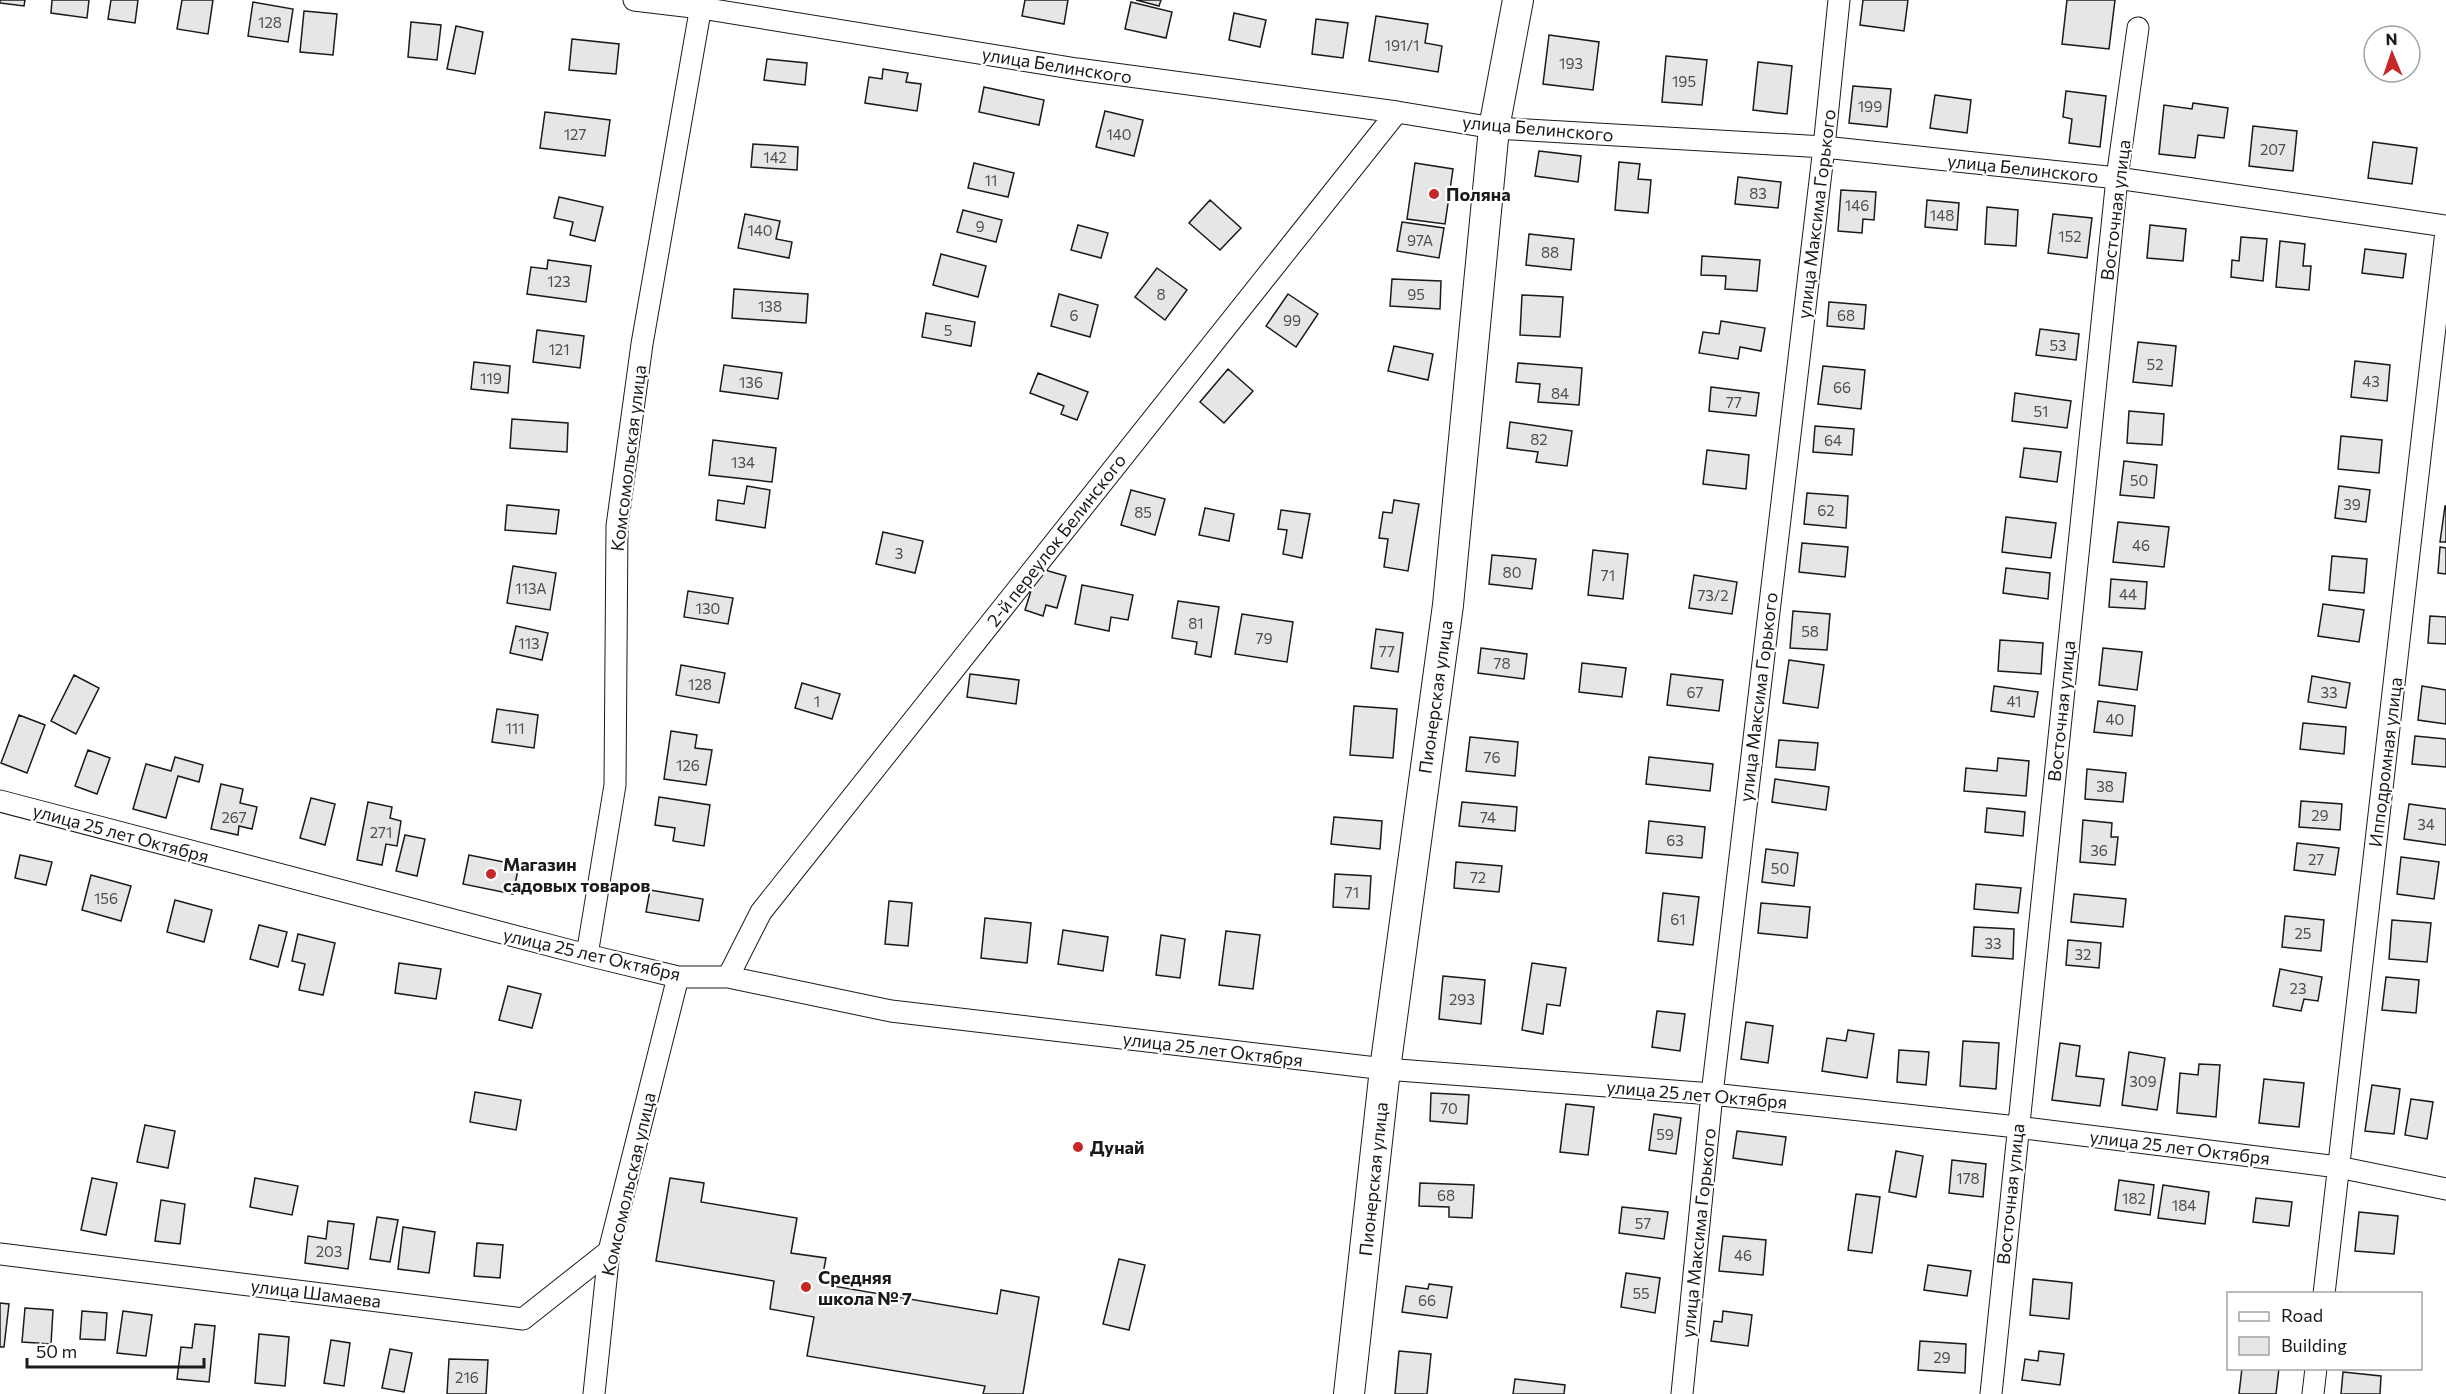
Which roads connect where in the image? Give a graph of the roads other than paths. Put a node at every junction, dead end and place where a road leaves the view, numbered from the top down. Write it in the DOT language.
graph roads {
  1 [pos="634,0"];
  2 [pos="1518,0"];
  3 [pos="1839,0"];
  4 [pos="701,4"];
  5 [pos="2138,28"];
  6 [pos="1397,112"];
  7 [pos="1494,128"];
  8 [pos="1824,147"];
  9 [pos="2117,178"];
  10 [pos="2446,226"];
  11 [pos="2446,231"];
  12 [pos="0,801"];
  13 [pos="587,956"];
  14 [pos="728,976"];
  15 [pos="678,977"];
  16 [pos="1384,1070"];
  17 [pos="1712,1094"];
  18 [pos="2017,1127"];
  19 [pos="2338,1167"];
  20 [pos="2446,1189"];
  21 [pos="609,1251"];
  22 [pos="0,1254"];
  23 [pos="2324,1292"];
  24 [pos="2316,1370"];
  25 [pos="594,1394"];
  26 [pos="1349,1394"];
  27 [pos="1682,1394"];
  28 [pos="1991,1394"];
  29 [pos="2313,1394"];
  1 -- 4 [label="street, улица Белинского"];
  2 -- 7 [label="street, Пионерская улица"];
  3 -- 8 [label="street, улица Максима Горького"];
  4 -- 6 [label="street, улица Белинского"];
  4 -- 13 [label="street, Комсомольская улица"];
  5 -- 9 [label="street, Восточная улица"];
  6 -- 7 [label="street, улица Белинского"];
  6 -- 14 [label="street, 2-й переулок Белинского"];
  7 -- 8 [label="street, улица Белинского"];
  7 -- 16 [label="street, Пионерская улица"];
  8 -- 9 [label="street, улица Белинского"];
  8 -- 17 [label="street, улица Максима Горького"];
  9 -- 10 [label="street, улица Белинского"];
  9 -- 18 [label="street, Восточная улица"];
  11 -- 19 [label="street, Ипподромная улица"];
  12 -- 13 [label="street, улица 25 лет Октября"];
  13 -- 15 [label="street, улица 25 лет Октября"];
  14 -- 15 [label="street, улица 25 лет Октября"];
  14 -- 16 [label="street, улица 25 лет Октября"];
  15 -- 21 [label="street, Комсомольская улица"];
  16 -- 17 [label="street, улица 25 лет Октября"];
  16 -- 26 [label="street, Пионерская улица"];
  17 -- 18 [label="street, улица 25 лет Октября"];
  17 -- 27 [label="street, улица Максима Горького"];
  18 -- 19 [label="street, улица 25 лет Октября"];
  18 -- 28 [label="street, Восточная улица"];
  19 -- 20 [label="street, улица 25 лет Октября"];
  19 -- 23 [label="street, Ипподромная улица"];
  21 -- 22 [label="street, улица Шамаева"];
  21 -- 25 [label="street, Комсомольская улица"];
  24 -- 29 [label="street"];
}
